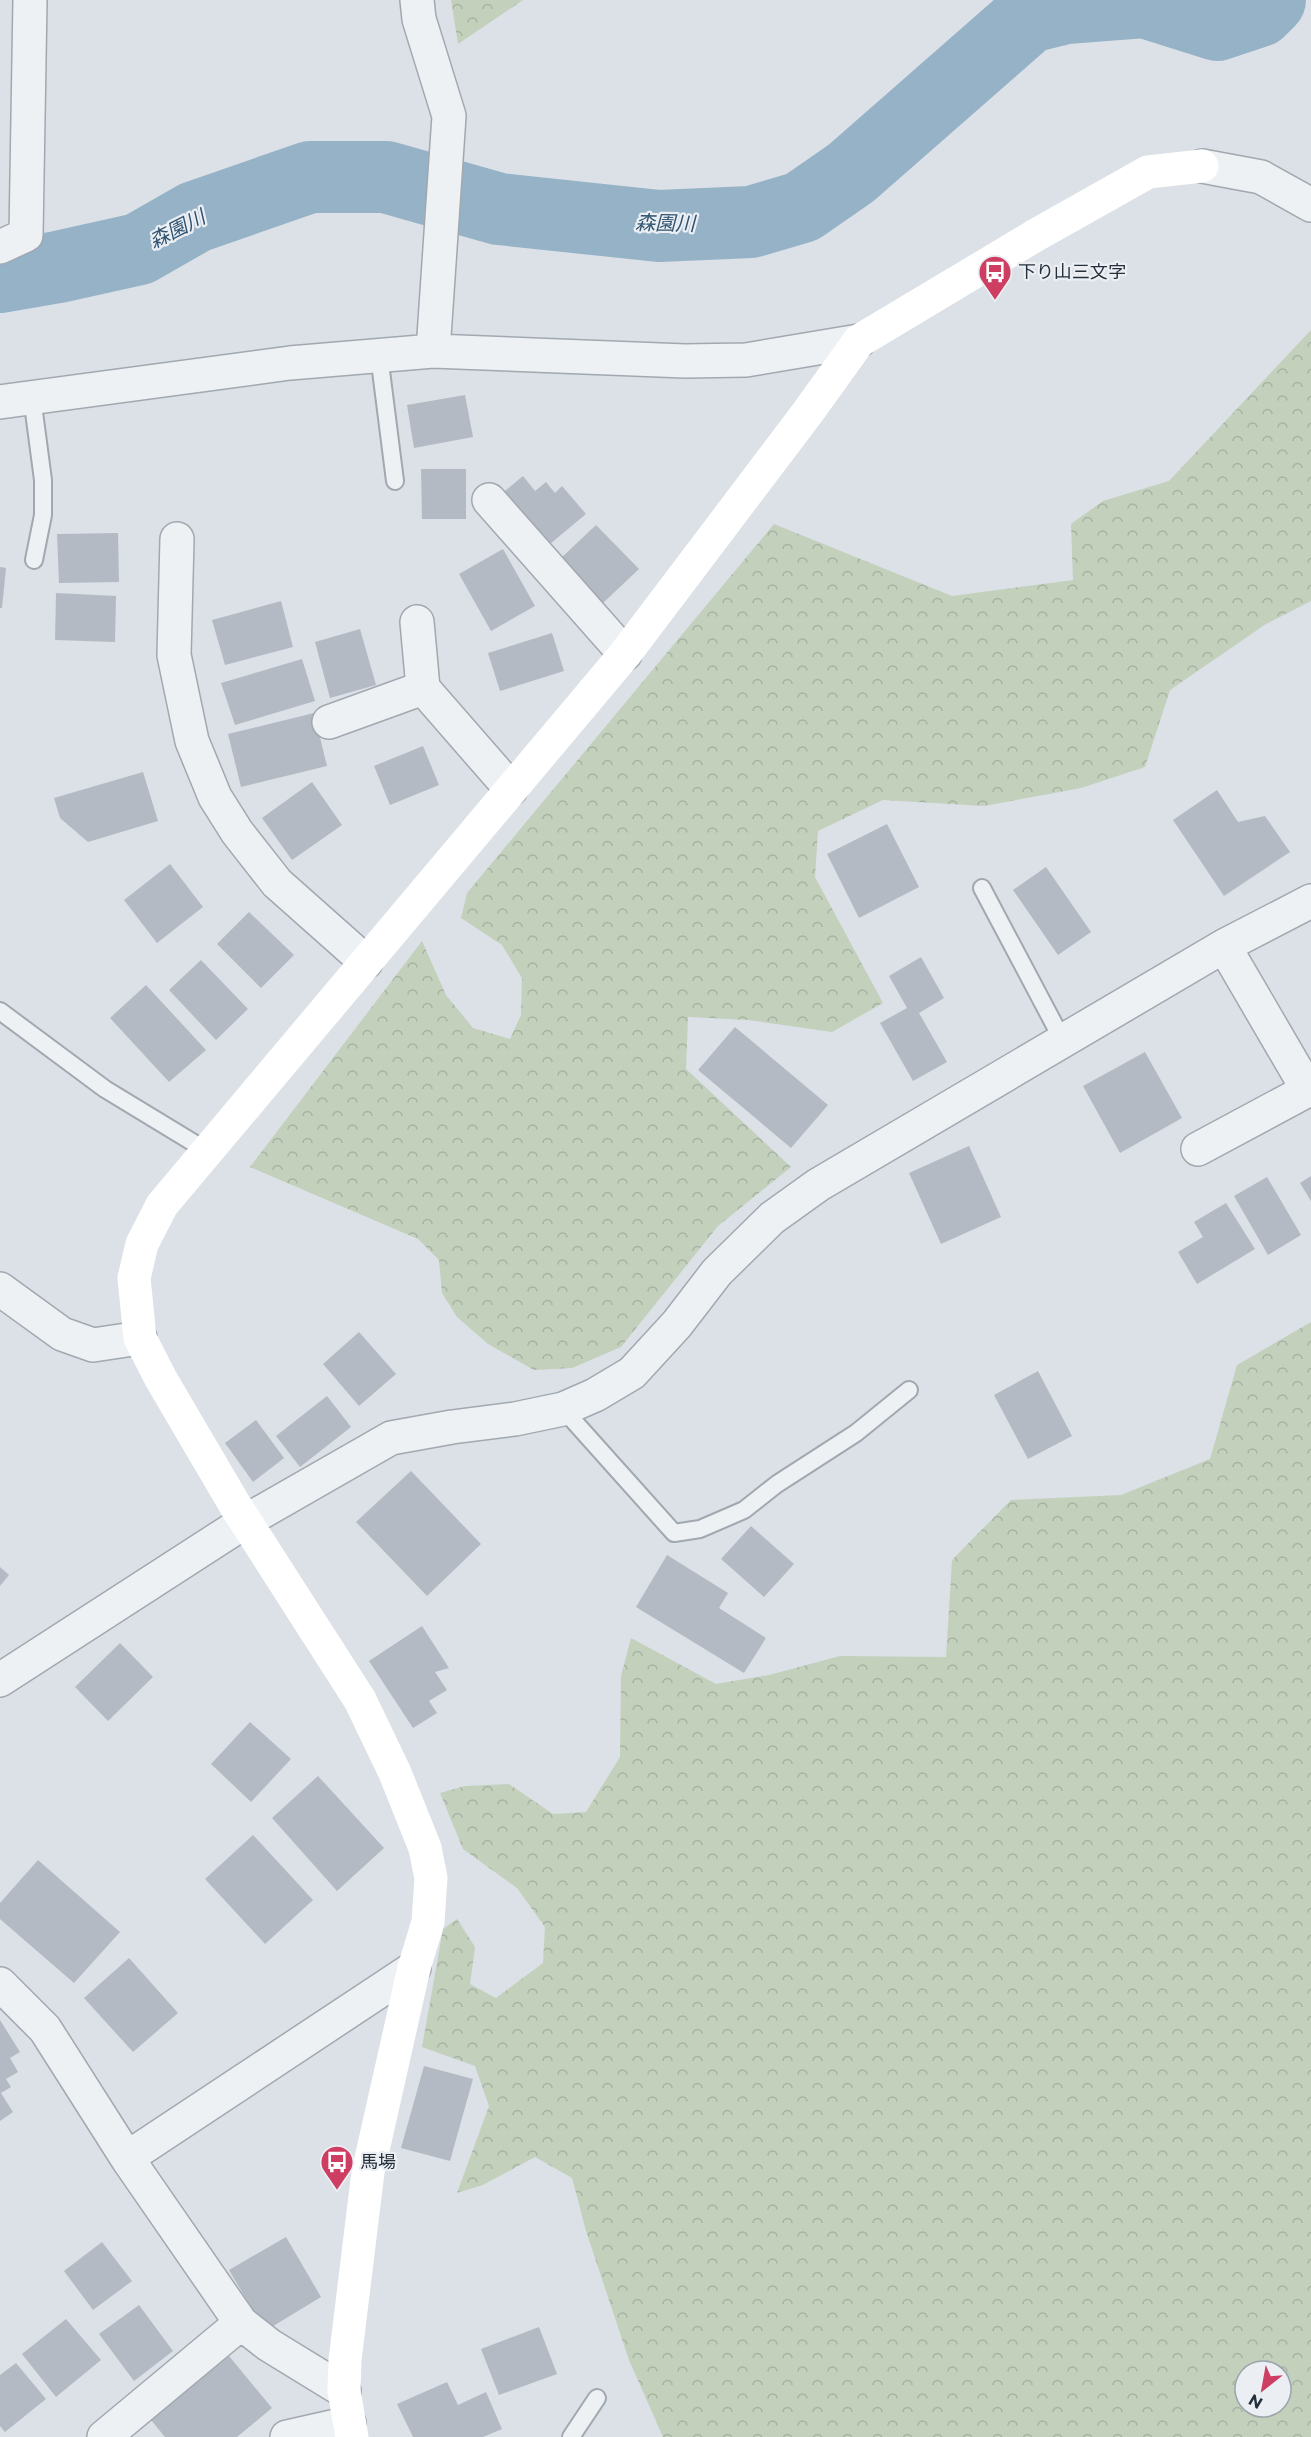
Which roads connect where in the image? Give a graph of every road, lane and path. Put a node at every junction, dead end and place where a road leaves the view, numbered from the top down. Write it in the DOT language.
graph roads {
  1 [pos="30,0"];
  2 [pos="417,0"];
  3 [pos="1311,205"];
  4 [pos="0,247"];
  5 [pos="859,341"];
  6 [pos="433,351"];
  7 [pos="379,356"];
  8 [pos="32,397"];
  9 [pos="0,402"];
  10 [pos="395,481"];
  11 [pos="489,500"];
  12 [pos="177,539"];
  13 [pos="34,560"];
  14 [pos="417,622"];
  15 [pos="625,654"];
  16 [pos="423,688"];
  17 [pos="329,722"];
  18 [pos="512,789"];
  19 [pos="982,888"];
  20 [pos="1311,901"];
  21 [pos="1224,946"];
  22 [pos="366,962"];
  23 [pos="0,1011"];
  24 [pos="1063,1041"];
  25 [pos="1198,1149"];
  26 [pos="207,1151"];
  27 [pos="0,1289"];
  28 [pos="140,1338"];
  29 [pos="909,1390"];
  30 [pos="563,1409"];
  31 [pos="246,1521"];
  32 [pos="0,1680"];
  33 [pos="414,1968"];
  34 [pos="0,1984"];
  35 [pos="127,2158"];
  36 [pos="241,2323"];
  37 [pos="344,2391"];
  38 [pos="597,2398"];
  39 [pos="350,2430"];
  40 [pos="104,2437"];
  41 [pos="287,2437"];
  42 [pos="571,2437"];
  1 -- 4 [label="street"];
  2 -- 6 [label="street"];
  3 -- 5 [label="street"];
  5 -- 6 [label="street"];
  5 -- 15 [label="street"];
  6 -- 7 [label="street"];
  7 -- 8 [label="street"];
  7 -- 10 [label="lane"];
  8 -- 9 [label="street"];
  8 -- 13 [label="lane"];
  11 -- 15 [label="street"];
  12 -- 22 [label="street"];
  14 -- 16 [label="street"];
  15 -- 18 [label="street"];
  16 -- 17 [label="street"];
  16 -- 18 [label="street"];
  18 -- 22 [label="street"];
  19 -- 24 [label="lane"];
  20 -- 21 [label="street"];
  21 -- 24 [label="street"];
  21 -- 25 [label="street"];
  22 -- 26 [label="street"];
  23 -- 26 [label="lane"];
  24 -- 30 [label="street"];
  26 -- 28 [label="street"];
  27 -- 28 [label="street"];
  28 -- 31 [label="street"];
  29 -- 30 [label="lane"];
  30 -- 31 [label="street"];
  31 -- 32 [label="street"];
  31 -- 33 [label="street"];
  33 -- 35 [label="street"];
  33 -- 37 [label="street"];
  34 -- 35 [label="street"];
  35 -- 36 [label="street"];
  36 -- 37 [label="street"];
  36 -- 40 [label="street"];
  37 -- 39 [label="street"];
  38 -- 42 [label="lane"];
  39 -- 41 [label="street"];
}
